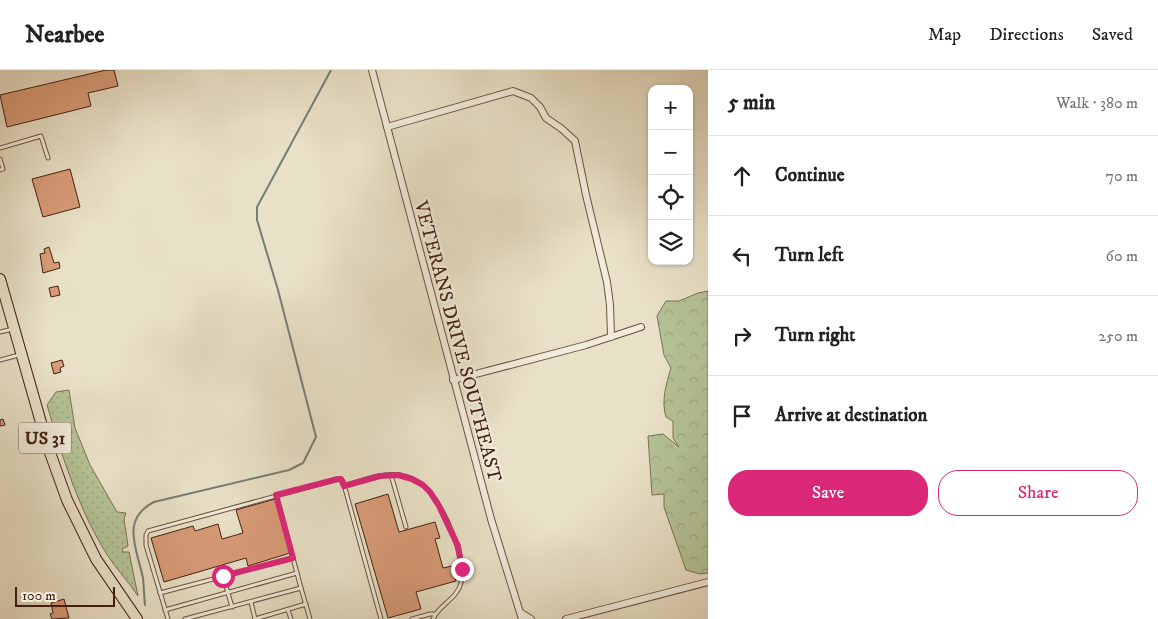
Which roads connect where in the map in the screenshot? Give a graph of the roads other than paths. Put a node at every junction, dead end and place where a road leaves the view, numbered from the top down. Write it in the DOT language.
graph roads {
  1 [pos="372,70"];
  2 [pos="387,127"];
  3 [pos="0,148"];
  4 [pos="48,158"];
  5 [pos="0,159"];
  6 [pos="0,170"];
  7 [pos="1,285"];
  8 [pos="641,327"];
  9 [pos="14,328"];
  10 [pos="0,332"];
  11 [pos="611,337"];
  12 [pos="20,354"];
  13 [pos="0,360"];
  14 [pos="454,380"];
  15 [pos="391,475"];
  16 [pos="344,486"];
  17 [pos="276,495"];
  18 [pos="406,527"];
  19 [pos="293,558"];
  20 [pos="297,573"];
  21 [pos="223,576"];
  22 [pos="708,582"];
  23 [pos="302,588"];
  24 [pos="160,593"];
  25 [pos="228,593"];
  26 [pos="251,602"];
  27 [pos="306,604"];
  28 [pos="232,607"];
  29 [pos="165,610"];
  30 [pos="288,610"];
  31 [pos="435,614"];
  32 [pos="521,616"];
  33 [pos="193,618"];
  34 [pos="137,619"];
  35 [pos="168,619"];
  36 [pos="185,619"];
  37 [pos="255,619"];
  38 [pos="291,619"];
  39 [pos="310,619"];
  40 [pos="381,619"];
  41 [pos="412,619"];
  42 [pos="433,619"];
  43 [pos="531,619"];
  44 [pos="566,619"];
  1 -- 2 [label="street, VETERANS DRIVE SOUTHEAST"];
  2 -- 11 [label="street"];
  2 -- 14 [label="street, VETERANS DRIVE SOUTHEAST"];
  3 -- 4 [label="lane"];
  5 -- 6 [label="lane"];
  7 -- 9 [label="main road, US 31"];
  8 -- 11 [label="street"];
  9 -- 10 [label="lane"];
  9 -- 12 [label="main road, US 31"];
  11 -- 14 [label="street"];
  12 -- 13 [label="lane"];
  12 -- 34 [label="main road, US 31"];
  14 -- 32 [label="street, VETERANS DRIVE SOUTHEAST"];
  15 -- 16 [label="lane"];
  15 -- 18 [label="lane"];
  15 -- 31 [label="lane"];
  16 -- 17 [label="lane"];
  16 -- 40 [label="lane"];
  17 -- 19 [label="lane"];
  17 -- 24 [label="lane"];
  19 -- 20 [label="lane"];
  19 -- 21 [label="lane"];
  20 -- 23 [label="lane"];
  20 -- 25 [label="lane"];
  21 -- 24 [label="lane"];
  21 -- 25 [label="lane"];
  22 -- 44 [label="street"];
  23 -- 26 [label="lane"];
  23 -- 27 [label="lane"];
  24 -- 29 [label="lane"];
  25 -- 28 [label="lane"];
  25 -- 29 [label="lane"];
  26 -- 28 [label="lane"];
  26 -- 37 [label="lane"];
  27 -- 30 [label="lane"];
  27 -- 39 [label="lane"];
  28 -- 33 [label="lane"];
  29 -- 35 [label="lane"];
  30 -- 37 [label="lane"];
  30 -- 38 [label="lane"];
  31 -- 41 [label="lane"];
  31 -- 42 [label="lane"];
  32 -- 43 [label="street"];
  33 -- 36 [label="lane"];
}
